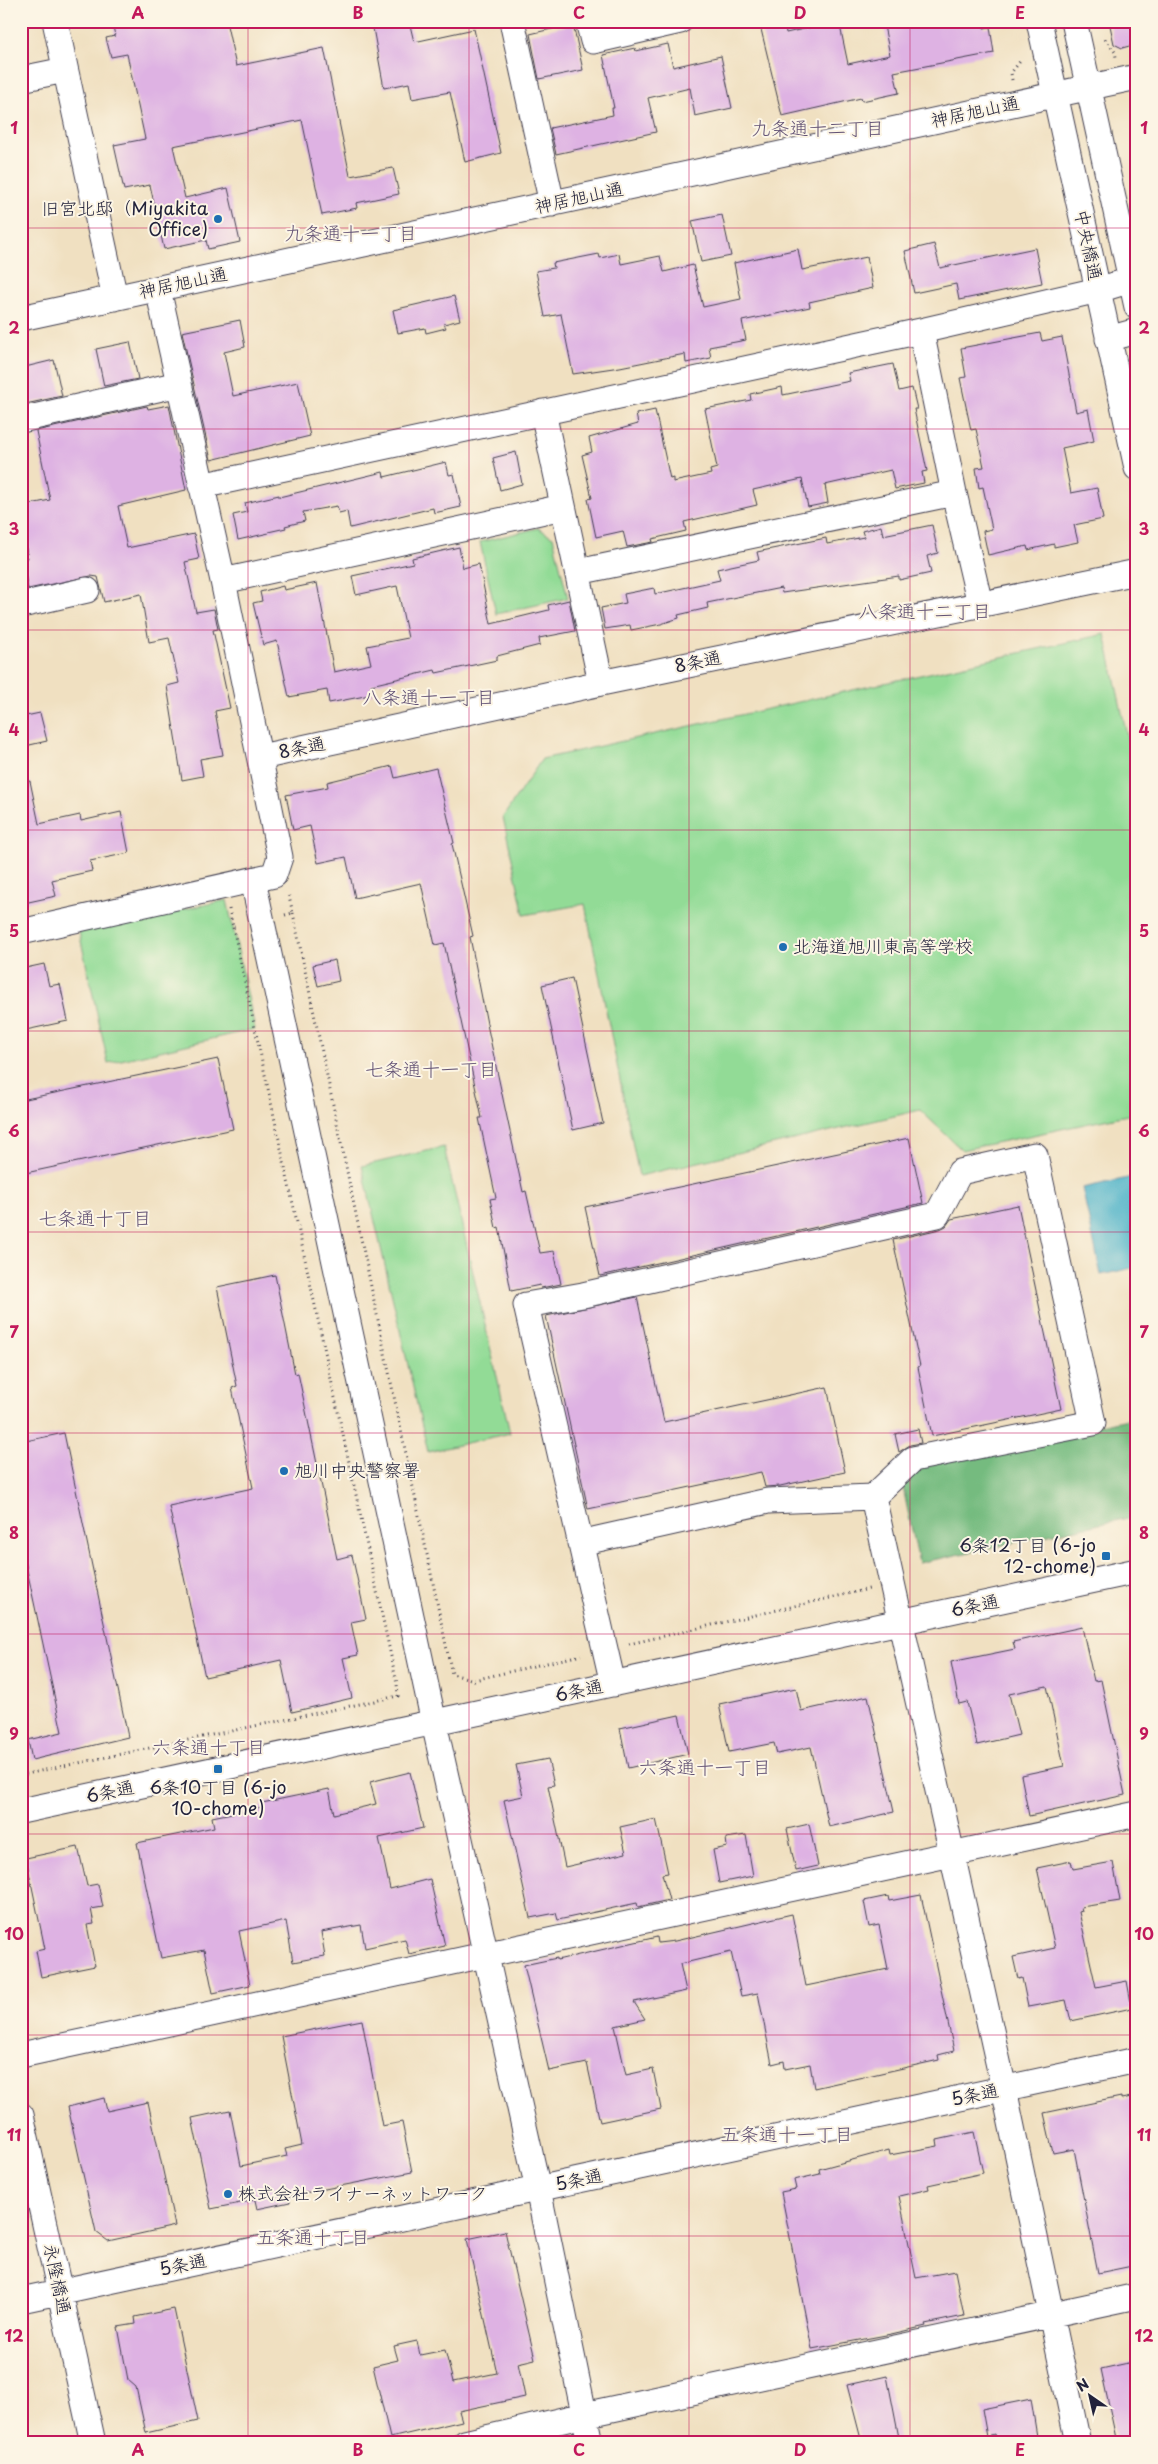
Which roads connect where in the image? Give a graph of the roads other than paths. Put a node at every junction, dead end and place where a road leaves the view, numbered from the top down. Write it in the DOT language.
graph roads {
  1 [pos="55,21"];
  2 [pos="512,21"];
  3 [pos="588,21"];
  4 [pos="680,21"];
  5 [pos="1040,21"];
  6 [pos="1074,21"];
  7 [pos="65,70"];
  8 [pos="1137,77"];
  9 [pos="21,79"];
  10 [pos="1089,88"];
  11 [pos="1055,95"];
  12 [pos="552,204"];
  13 [pos="1131,280"];
  14 [pos="158,289"];
  15 [pos="1098,290"];
  16 [pos="115,298"];
  17 [pos="1137,307"];
  18 [pos="21,318"];
  19 [pos="921,331"];
  20 [pos="1137,331"];
  21 [pos="1108,339"];
  22 [pos="179,384"];
  23 [pos="543,412"];
  24 [pos="21,420"];
  25 [pos="1137,468"];
  26 [pos="201,486"];
  27 [pos="954,493"];
  28 [pos="563,507"];
  29 [pos="578,572"];
  30 [pos="1137,572"];
  31 [pos="224,581"];
  32 [pos="87,590"];
  33 [pos="980,604"];
  34 [pos="21,605"];
  35 [pos="601,682"];
  36 [pos="261,758"];
  37 [pos="253,880"];
  38 [pos="21,932"];
  39 [pos="873,1497"];
  40 [pos="580,1543"];
  41 [pos="1137,1571"];
  42 [pos="900,1622"];
  43 [pos="613,1684"];
  44 [pos="434,1722"];
  45 [pos="21,1811"];
  46 [pos="1137,1814"];
  47 [pos="952,1854"];
  48 [pos="485,1954"];
  49 [pos="21,2055"];
  50 [pos="1137,2060"];
  51 [pos="1004,2089"];
  52 [pos="21,2115"];
  53 [pos="538,2189"];
  54 [pos="60,2292"];
  55 [pos="1137,2296"];
  56 [pos="21,2300"];
  57 [pos="1050,2314"];
  58 [pos="584,2415"];
  59 [pos="93,2443"];
  60 [pos="465,2443"];
  61 [pos="590,2443"];
  62 [pos="1078,2443"];
  1 -- 7 [label="street"];
  2 -- 12 [label="street"];
  3 -- 4 [label="street"];
  5 -- 11 [label="street, 中央橋通"];
  6 -- 10 [label="street, 中央橋通"];
  7 -- 9 [label="street"];
  7 -- 16 [label="street"];
  8 -- 10 [label="street, 神居旭山通"];
  10 -- 11 [label="street, 神居旭山通"];
  10 -- 13 [label="street, 中央橋通"];
  11 -- 12 [label="street, 神居旭山通"];
  11 -- 15 [label="street, 中央橋通"];
  12 -- 14 [label="street, 神居旭山通"];
  13 -- 15 [label="street"];
  13 -- 17 [label="street, 中央橋通"];
  14 -- 16 [label="street, 神居旭山通"];
  14 -- 22 [label="street"];
  15 -- 19 [label="street"];
  15 -- 21 [label="street, 中央橋通"];
  16 -- 18 [label="street, 神居旭山通"];
  19 -- 23 [label="street"];
  19 -- 27 [label="street"];
  20 -- 21 [label="street"];
  21 -- 25 [label="street, 中央橋通"];
  22 -- 24 [label="street"];
  22 -- 26 [label="street"];
  23 -- 26 [label="street"];
  23 -- 28 [label="street"];
  26 -- 31 [label="street"];
  27 -- 29 [label="street"];
  27 -- 33 [label="street"];
  28 -- 29 [label="street"];
  28 -- 31 [label="street"];
  29 -- 35 [label="street"];
  30 -- 33 [label="street, 8条通"];
  31 -- 36 [label="street"];
  32 -- 34 [label="street"];
  33 -- 35 [label="street, 8条通"];
  35 -- 36 [label="street, 8条通"];
  36 -- 37 [label="street"];
  37 -- 38 [label="street"];
  37 -- 44 [label="street"];
  39 -- 40 [label="street"];
  39 -- 40 [label="street"];
  39 -- 42 [label="street"];
  40 -- 43 [label="street"];
  41 -- 42 [label="street, 6条通"];
  42 -- 43 [label="street, 6条通"];
  42 -- 47 [label="street"];
  43 -- 44 [label="street, 6条通"];
  44 -- 45 [label="street, 6条通"];
  44 -- 48 [label="street"];
  46 -- 47 [label="street"];
  47 -- 48 [label="street"];
  47 -- 51 [label="street"];
  48 -- 49 [label="street"];
  48 -- 53 [label="street"];
  50 -- 51 [label="street, 5条通"];
  51 -- 53 [label="street, 5条通"];
  51 -- 57 [label="street"];
  52 -- 54 [label="street, 永隆橋通"];
  53 -- 54 [label="street, 5条通"];
  53 -- 58 [label="street"];
  54 -- 56 [label="street, 5条通"];
  54 -- 59 [label="street, 永隆橋通"];
  55 -- 57 [label="street"];
  57 -- 58 [label="street"];
  57 -- 62 [label="street"];
  58 -- 60 [label="street"];
  58 -- 61 [label="street"];
}
